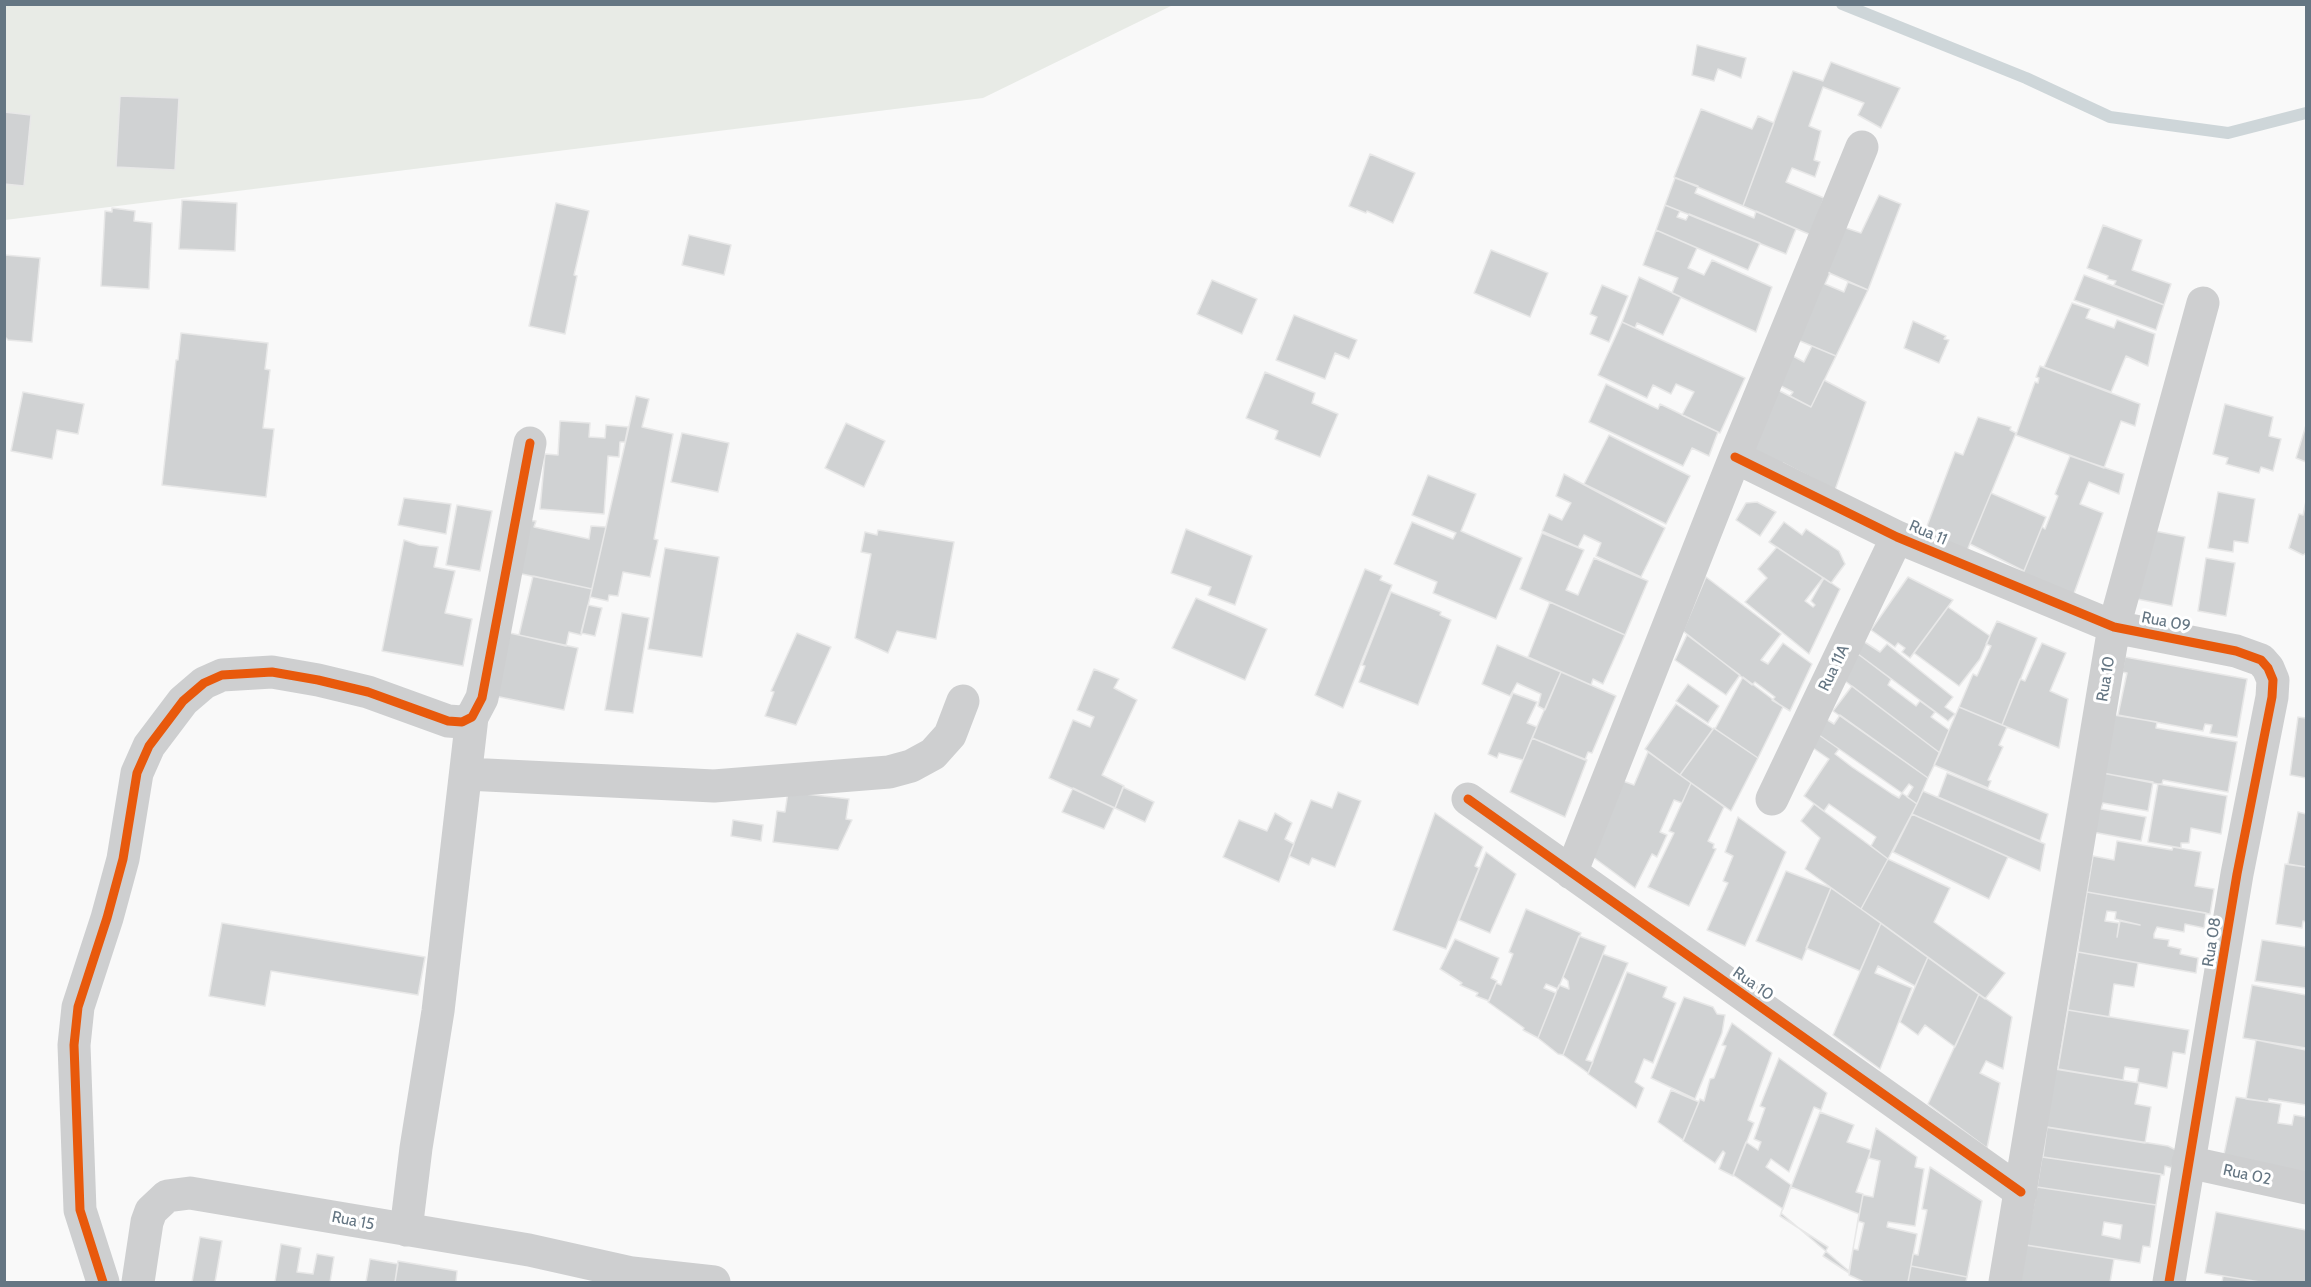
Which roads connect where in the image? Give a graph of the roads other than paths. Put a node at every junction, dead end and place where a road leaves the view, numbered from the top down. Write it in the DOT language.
graph roads {
  1 [pos="1862,147"];
  2 [pos="2203,303"];
  3 [pos="530,443"];
  4 [pos="1735,457"];
  5 [pos="1897,537"];
  6 [pos="2114,627"];
  7 [pos="2212,646"];
  8 [pos="963,701"];
  9 [pos="472,717"];
  10 [pos="466,774"];
  11 [pos="1468,799"];
  12 [pos="1772,799"];
  13 [pos="1571,873"];
  14 [pos="2188,1162"];
  15 [pos="2307,1188"];
  16 [pos="2021,1192"];
  17 [pos="406,1230"];
  18 [pos="631,1278"];
  19 [pos="103,1282"];
  20 [pos="138,1282"];
  21 [pos="714,1282"];
  22 [pos="2005,1282"];
  23 [pos="2169,1282"];
  1 -- 4 [label="street"];
  2 -- 6 [label="street, Rua 10"];
  3 -- 9 [label="street"];
  4 -- 5 [label="street, Rua 11"];
  4 -- 13 [label="street"];
  5 -- 6 [label="street, Rua 11"];
  5 -- 12 [label="street, Rua 11A"];
  6 -- 7 [label="street, Rua 09"];
  6 -- 16 [label="street, Rua 10"];
  7 -- 14 [label="street, Rua 08"];
  8 -- 10 [label="street"];
  9 -- 10 [label="street"];
  9 -- 19 [label="street"];
  10 -- 17 [label="street"];
  11 -- 13 [label="street, Rua 10"];
  13 -- 16 [label="street, Rua 10"];
  14 -- 15 [label="street, Rua 02"];
  14 -- 23 [label="street, Rua 08"];
  16 -- 22 [label="street, Rua 10"];
  17 -- 18 [label="street, Rua 15"];
  17 -- 20 [label="street, Rua 15"];
  18 -- 21 [label="street, Rua 15"];
}
